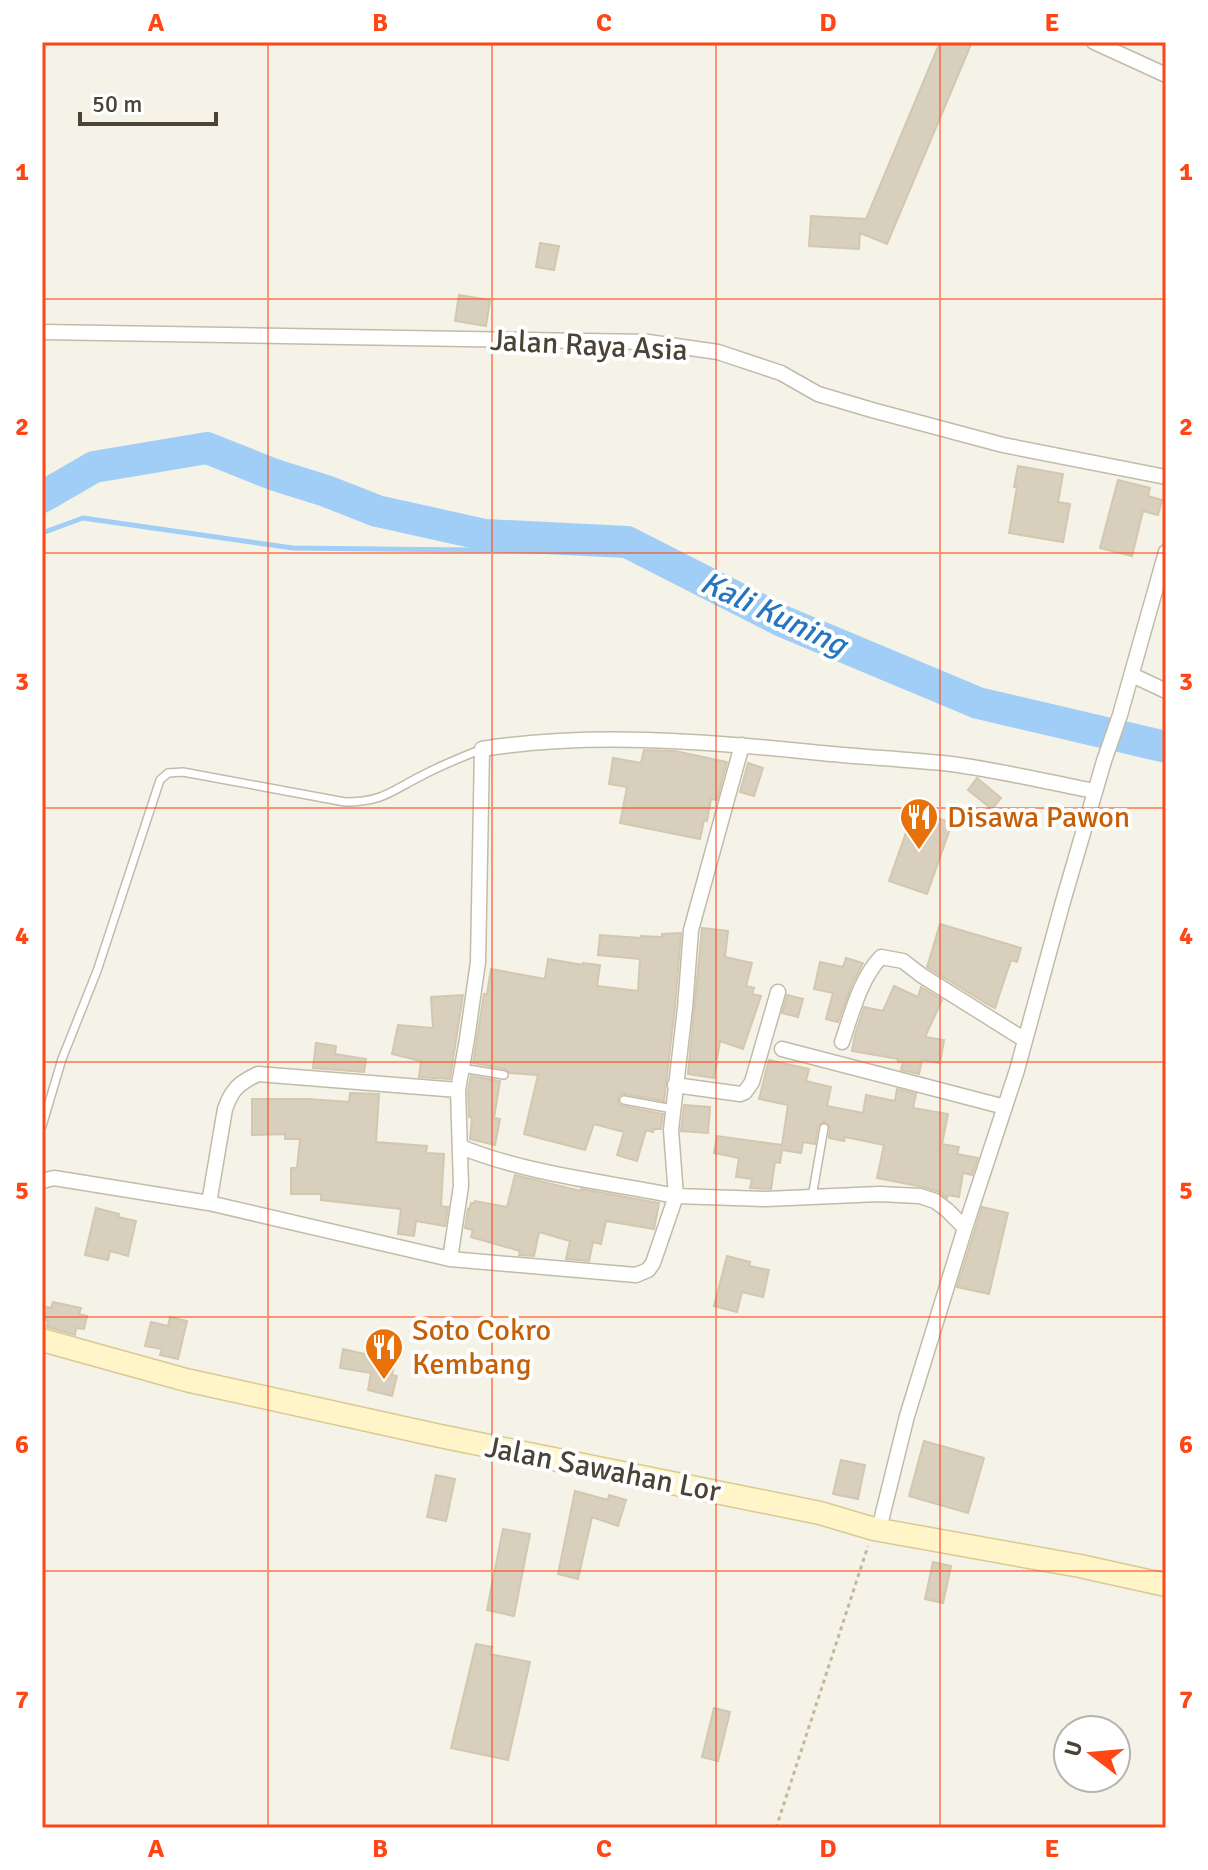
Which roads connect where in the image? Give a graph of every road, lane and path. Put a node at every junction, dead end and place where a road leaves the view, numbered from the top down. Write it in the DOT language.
graph roads {
  1 [pos="1094,42"];
  2 [pos="1166,75"];
  3 [pos="42,332"];
  4 [pos="1166,477"];
  5 [pos="1166,552"];
  6 [pos="1132,675"];
  7 [pos="1166,691"];
  8 [pos="742,745"];
  9 [pos="482,749"];
  10 [pos="1095,791"];
  11 [pos="778,992"];
  12 [pos="1025,1040"];
  13 [pos="842,1042"];
  14 [pos="782,1049"];
  15 [pos="462,1068"];
  16 [pos="504,1075"];
  17 [pos="675,1085"];
  18 [pos="458,1090"];
  19 [pos="624,1100"];
  20 [pos="1005,1107"];
  21 [pos="673,1109"];
  22 [pos="42,1126"];
  23 [pos="824,1128"];
  24 [pos="461,1147"];
  25 [pos="42,1181"];
  26 [pos="676,1196"];
  27 [pos="812,1197"];
  28 [pos="209,1203"];
  29 [pos="965,1228"];
  30 [pos="450,1259"];
  31 [pos="42,1340"];
  32 [pos="876,1529"];
  33 [pos="1166,1585"];
  34 [pos="776,1828"];
  1 -- 2 [label="street"];
  3 -- 4 [label="street, Jalan Raya Asia"];
  5 -- 6 [label="street"];
  6 -- 7 [label="street"];
  6 -- 10 [label="street"];
  8 -- 9 [label="street"];
  8 -- 10 [label="street"];
  8 -- 17 [label="street"];
  9 -- 15 [label="street"];
  9 -- 22 [label="lane"];
  10 -- 12 [label="street"];
  11 -- 17 [label="street"];
  12 -- 13 [label="street"];
  12 -- 20 [label="street"];
  14 -- 20 [label="street"];
  15 -- 16 [label="lane"];
  15 -- 18 [label="street"];
  17 -- 21 [label="street"];
  18 -- 24 [label="street"];
  18 -- 28 [label="street"];
  19 -- 21 [label="lane"];
  20 -- 29 [label="street"];
  21 -- 26 [label="street"];
  23 -- 27 [label="lane"];
  24 -- 26 [label="street"];
  24 -- 30 [label="street"];
  25 -- 28 [label="street"];
  26 -- 27 [label="street"];
  26 -- 30 [label="street"];
  27 -- 29 [label="street"];
  28 -- 30 [label="street"];
  29 -- 32 [label="street"];
  31 -- 32 [label="main road, Jalan Sawahan Lor"];
  32 -- 33 [label="main road, Jalan Sawahan Lor"];
  32 -- 34 [label="path"];
}
